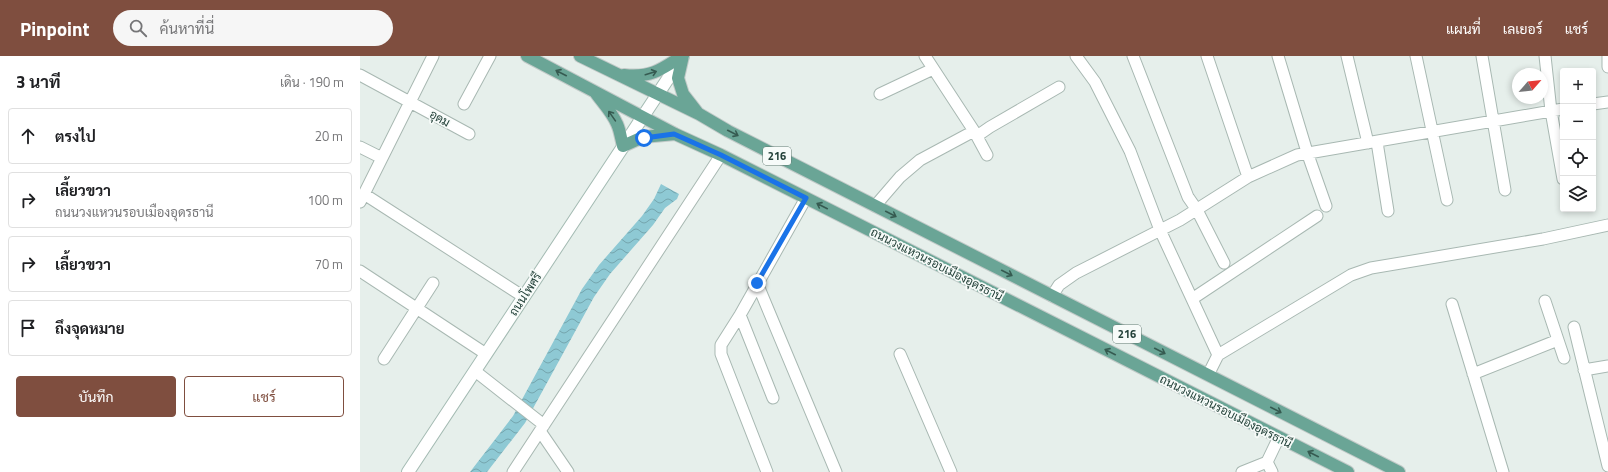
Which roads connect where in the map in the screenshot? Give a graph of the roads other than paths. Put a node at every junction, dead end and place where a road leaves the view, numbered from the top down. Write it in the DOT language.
graph roads {
  1 [pos="433,56"];
  2 [pos="490,56"];
  3 [pos="527,56"];
  4 [pos="580,56"];
  5 [pos="683,56"];
  6 [pos="925,56"];
  7 [pos="1076,56"];
  8 [pos="1133,56"];
  9 [pos="1207,56"];
  10 [pos="1278,56"];
  11 [pos="1347,56"];
  12 [pos="1416,56"];
  13 [pos="1482,56"];
  14 [pos="1545,56"];
  15 [pos="1608,56"];
  16 [pos="1608,67"];
  17 [pos="933,69"];
  18 [pos="616,74"];
  19 [pos="360,76"];
  20 [pos="1058,87"];
  21 [pos="594,91"];
  22 [pos="880,94"];
  23 [pos="657,95"];
  24 [pos="410,102"];
  25 [pos="1608,102"];
  26 [pos="464,104"];
  27 [pos="1596,104"];
  28 [pos="1560,110"];
  29 [pos="1551,111"];
  30 [pos="699,114"];
  31 [pos="642,116"];
  32 [pos="1493,122"];
  33 [pos="1433,131"];
  34 [pos="469,134"];
  35 [pos="674,134"];
  36 [pos="975,134"];
  37 [pos="1372,143"];
  38 [pos="623,146"];
  39 [pos="360,147"];
  40 [pos="1307,152"];
  41 [pos="721,155"];
  42 [pos="987,155"];
  43 [pos="382,158"];
  44 [pos="1562,176"];
  45 [pos="1248,177"];
  46 [pos="1505,190"];
  47 [pos="362,198"];
  48 [pos="806,198"];
  49 [pos="1447,200"];
  50 [pos="875,206"];
  51 [pos="1326,206"];
  52 [pos="1197,210"];
  53 [pos="1388,211"];
  54 [pos="1317,216"];
  55 [pos="1608,225"];
  56 [pos="1160,230"];
  57 [pos="1224,263"];
  58 [pos="360,270"];
  59 [pos="433,283"];
  60 [pos="757,283"];
  61 [pos="1052,296"];
  62 [pos="524,297"];
  63 [pos="1192,299"];
  64 [pos="1545,301"];
  65 [pos="1452,304"];
  66 [pos="417,308"];
  67 [pos="740,315"];
  68 [pos="1574,327"];
  69 [pos="1558,340"];
  70 [pos="486,354"];
  71 [pos="900,354"];
  72 [pos="1218,355"];
  73 [pos="1564,358"];
  74 [pos="384,359"];
  75 [pos="1608,366"];
  76 [pos="1584,370"];
  77 [pos="475,371"];
  78 [pos="1473,374"];
  79 [pos="1208,375"];
  80 [pos="773,398"];
  81 [pos="542,428"];
  82 [pos="1279,437"];
  83 [pos="1608,466"];
  84 [pos="1270,467"];
  85 [pos="408,472"];
  86 [pos="513,472"];
  87 [pos="568,472"];
  88 [pos="767,472"];
  89 [pos="836,472"];
  90 [pos="951,472"];
  91 [pos="1242,472"];
  92 [pos="1348,472"];
  93 [pos="1399,472"];
  94 [pos="1503,472"];
  1 -- 24 [label="street"];
  2 -- 26 [label="street"];
  21 -- 3 [label="main road, ถนนวงแหวนรอบเมืองอุดรธานี / 216, one-way"];
  4 -- 18 [label="main road, ถนนวงแหวนรอบเมืองอุดรธานี / 216"];
  18 -- 5 [label="main road, one-way"];
  5 -- 23 [label="main road, ถนนโพศรี"];
  5 -- 30 [label="main road"];
  6 -- 17 [label="street"];
  7 -- 56 [label="street"];
  8 -- 52 [label="street"];
  9 -- 45 [label="street"];
  10 -- 40 [label="street"];
  11 -- 37 [label="street"];
  12 -- 33 [label="street"];
  13 -- 32 [label="street"];
  14 -- 29 [label="street"];
  15 -- 16 [label="street"];
  17 -- 22 [label="street"];
  17 -- 36 [label="street"];
  18 -- 23 [label="main road, ถนนวงแหวนรอบเมืองอุดรธานี / 216"];
  19 -- 24 [label="street, อุดม"];
  20 -- 36 [label="street"];
  21 -- 31 [label="main road, ถนนวงแหวนรอบเมืองอุดรธานี / 216"];
  38 -- 21 [label="main road, one-way"];
  23 -- 30 [label="main road, ถนนวงแหวนรอบเมืองอุดรธานี / 216"];
  23 -- 31 [label="main road, ถนนโพศรี"];
  24 -- 34 [label="street, อุดม"];
  24 -- 43 [label="street"];
  25 -- 27 [label="street"];
  28 -- 29 [label="street"];
  29 -- 32 [label="street"];
  29 -- 44 [label="street"];
  30 -- 50 [label="main road, ถนนวงแหวนรอบเมืองอุดรธานี / 216, one-way"];
  31 -- 35 [label="main road, ถนนวงแหวนรอบเมืองอุดรธานี / 216"];
  31 -- 38 [label="main road, ถนนโพศรี"];
  32 -- 33 [label="street"];
  32 -- 46 [label="street"];
  33 -- 37 [label="street"];
  33 -- 49 [label="street"];
  35 -- 38 [label="main road"];
  35 -- 41 [label="main road, ถนนวงแหวนรอบเมืองอุดรธานี / 216"];
  36 -- 42 [label="street"];
  36 -- 50 [label="street"];
  37 -- 40 [label="street"];
  37 -- 53 [label="street"];
  38 -- 62 [label="main road, ถนนโพศรี"];
  39 -- 43 [label="street"];
  40 -- 45 [label="street"];
  40 -- 51 [label="street"];
  41 -- 48 [label="main road, ถนนวงแหวนรอบเมืองอุดรธานี / 216"];
  41 -- 81 [label="street"];
  43 -- 47 [label="street"];
  45 -- 52 [label="street"];
  47 -- 62 [label="street"];
  48 -- 60 [label="street"];
  82 -- 48 [label="main road, ถนนวงแหวนรอบเมืองอุดรธานี / 216, one-way"];
  50 -- 61 [label="main road, ถนนวงแหวนรอบเมืองอุดรธานี / 216, one-way"];
  52 -- 56 [label="street"];
  52 -- 57 [label="street"];
  54 -- 63 [label="street"];
  55 -- 72 [label="street"];
  56 -- 61 [label="street"];
  56 -- 63 [label="street"];
  58 -- 66 [label="street"];
  59 -- 66 [label="street"];
  60 -- 67 [label="street"];
  60 -- 89 [label="street"];
  61 -- 79 [label="main road, ถนนวงแหวนรอบเมืองอุดรธานี / 216, one-way"];
  62 -- 70 [label="main road, ถนนโพศรี"];
  63 -- 72 [label="street"];
  64 -- 69 [label="street"];
  65 -- 78 [label="street"];
  66 -- 70 [label="street"];
  66 -- 74 [label="street"];
  67 -- 80 [label="street"];
  67 -- 88 [label="street"];
  68 -- 76 [label="street"];
  69 -- 73 [label="street"];
  69 -- 78 [label="street"];
  70 -- 77 [label="main road, ถนนโพศรี"];
  71 -- 90 [label="street"];
  72 -- 79 [label="street"];
  75 -- 76 [label="street"];
  76 -- 83 [label="street"];
  77 -- 81 [label="street"];
  77 -- 85 [label="main road, ถนนโพศรี"];
  78 -- 94 [label="street"];
  79 -- 93 [label="main road, ถนนวงแหวนรอบเมืองอุดรธานี / 216, one-way"];
  81 -- 86 [label="street"];
  81 -- 87 [label="street"];
  82 -- 84 [label="street"];
  92 -- 82 [label="main road, ถนนวงแหวนรอบเมืองอุดรธานี / 216, one-way"];
  84 -- 91 [label="street"];
}
